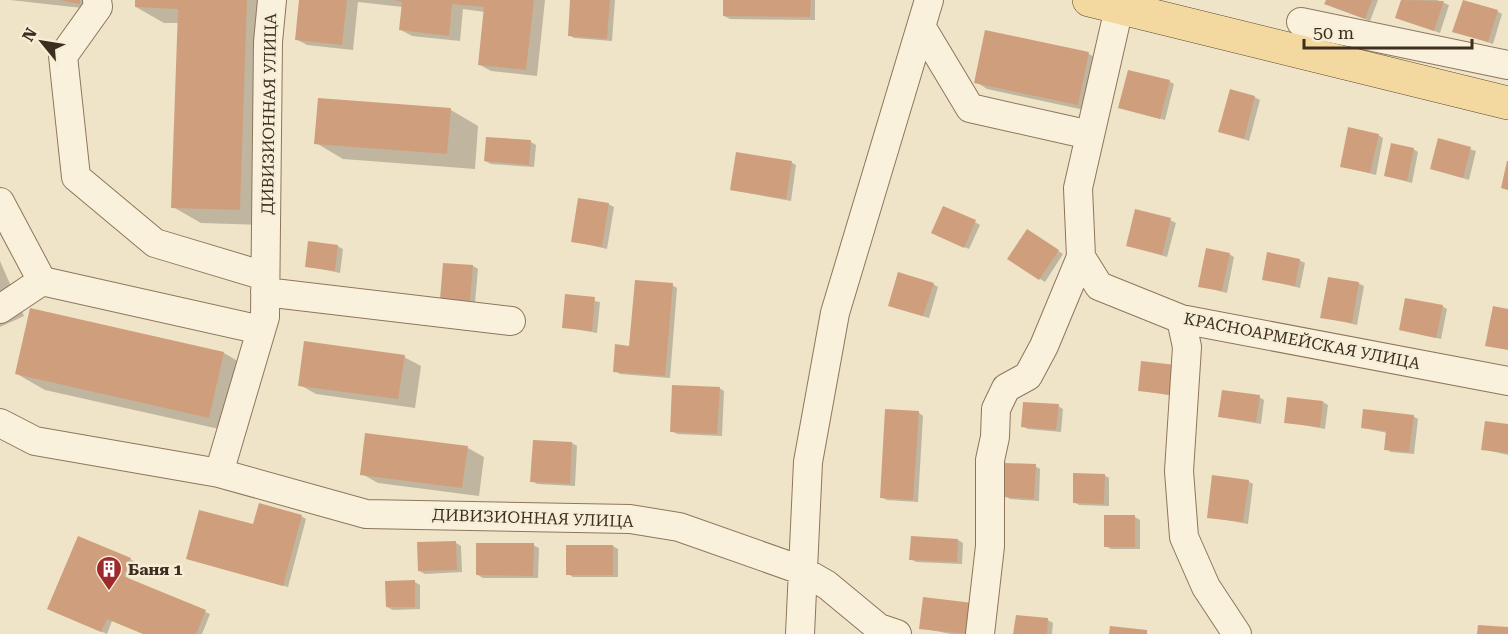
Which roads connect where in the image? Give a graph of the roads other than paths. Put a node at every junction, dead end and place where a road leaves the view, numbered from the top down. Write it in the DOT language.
graph roads {
  1 [pos="98,0"];
  2 [pos="272,0"];
  3 [pos="929,0"];
  4 [pos="1104,4"];
  5 [pos="1301,24"];
  6 [pos="922,28"];
  7 [pos="1508,65"];
  8 [pos="1508,103"];
  9 [pos="1090,135"];
  10 [pos="0,202"];
  11 [pos="1081,257"];
  12 [pos="42,281"];
  13 [pos="265,284"];
  14 [pos="0,309"];
  15 [pos="1181,319"];
  16 [pos="511,321"];
  17 [pos="261,330"];
  18 [pos="1508,381"];
  19 [pos="0,423"];
  20 [pos="219,473"];
  21 [pos="801,570"];
  22 [pos="800,634"];
  23 [pos="897,634"];
  24 [pos="980,634"];
  25 [pos="1237,634"];
  1 -- 13 [label="street"];
  2 -- 13 [label="street, ДИВИЗИОННАЯ УЛИЦА"];
  3 -- 6 [label="street"];
  4 -- 5 [label="main road"];
  4 -- 9 [label="street, КРАСНОАРМЕЙСКАЯ УЛИЦА"];
  5 -- 7 [label="street"];
  5 -- 8 [label="main road"];
  6 -- 9 [label="street"];
  6 -- 21 [label="street"];
  9 -- 11 [label="street, КРАСНОАРМЕЙСКАЯ УЛИЦА"];
  10 -- 12 [label="street"];
  11 -- 15 [label="street, КРАСНОАРМЕЙСКАЯ УЛИЦА"];
  11 -- 24 [label="street"];
  12 -- 14 [label="street"];
  12 -- 17 [label="street"];
  13 -- 16 [label="street"];
  13 -- 17 [label="street, ДИВИЗИОННАЯ УЛИЦА"];
  15 -- 18 [label="street, КРАСНОАРМЕЙСКАЯ УЛИЦА"];
  15 -- 25 [label="street"];
  17 -- 20 [label="street, ДИВИЗИОННАЯ УЛИЦА"];
  19 -- 20 [label="street, ДИВИЗИОННАЯ УЛИЦА"];
  20 -- 21 [label="street, ДИВИЗИОННАЯ УЛИЦА"];
  21 -- 22 [label="street"];
  21 -- 23 [label="street, ДИВИЗИОННАЯ УЛИЦА"];
}
